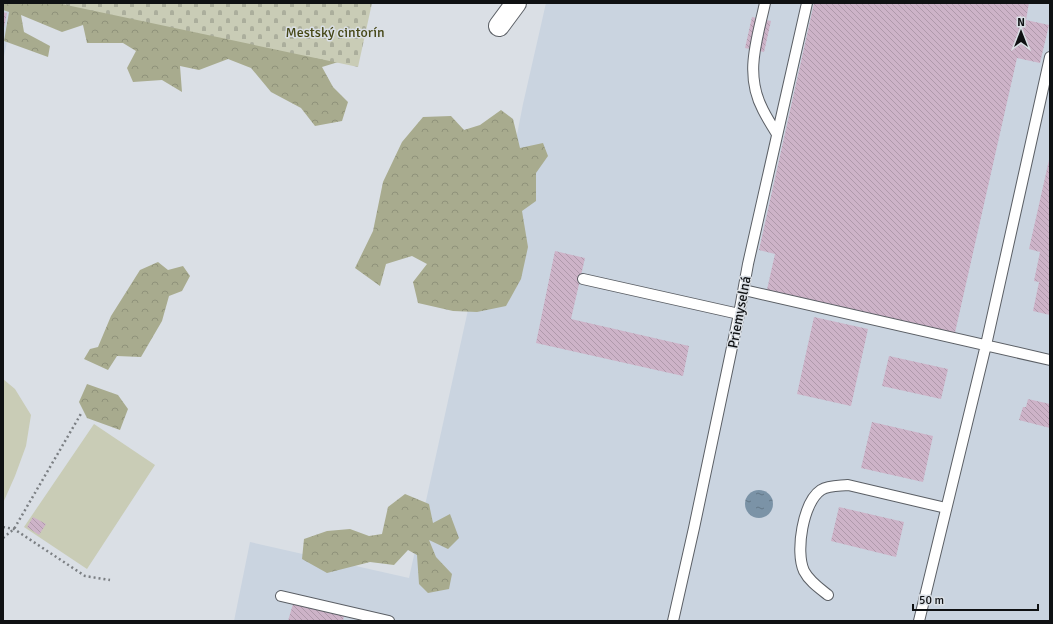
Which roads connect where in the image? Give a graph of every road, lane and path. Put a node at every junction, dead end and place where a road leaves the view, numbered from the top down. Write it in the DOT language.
graph roads {
  1 [pos="516,3"];
  2 [pos="765,3"];
  3 [pos="807,3"];
  4 [pos="499,26"];
  5 [pos="1050,57"];
  6 [pos="777,134"];
  7 [pos="583,279"];
  8 [pos="744,290"];
  9 [pos="739,314"];
  10 [pos="986,345"];
  11 [pos="1050,360"];
  12 [pos="82,412"];
  13 [pos="946,508"];
  14 [pos="3,527"];
  15 [pos="14,529"];
  16 [pos="3,538"];
  17 [pos="110,580"];
  18 [pos="828,595"];
  19 [pos="281,596"];
  20 [pos="389,621"];
  21 [pos="673,621"];
  22 [pos="919,621"];
  1 -- 4 [label="street"];
  2 -- 6 [label="lane"];
  3 -- 6 [label="lane, Priemyselná"];
  5 -- 10 [label="lane"];
  6 -- 8 [label="lane, Priemyselná"];
  7 -- 9 [label="lane"];
  8 -- 9 [label="lane, Priemyselná"];
  8 -- 10 [label="lane"];
  9 -- 21 [label="lane, Priemyselná"];
  10 -- 11 [label="lane"];
  10 -- 13 [label="lane"];
  12 -- 15 [label="path"];
  13 -- 18 [label="lane"];
  13 -- 22 [label="lane"];
  14 -- 15 [label="path"];
  15 -- 16 [label="path"];
  15 -- 17 [label="path"];
  19 -- 20 [label="lane"];
}
